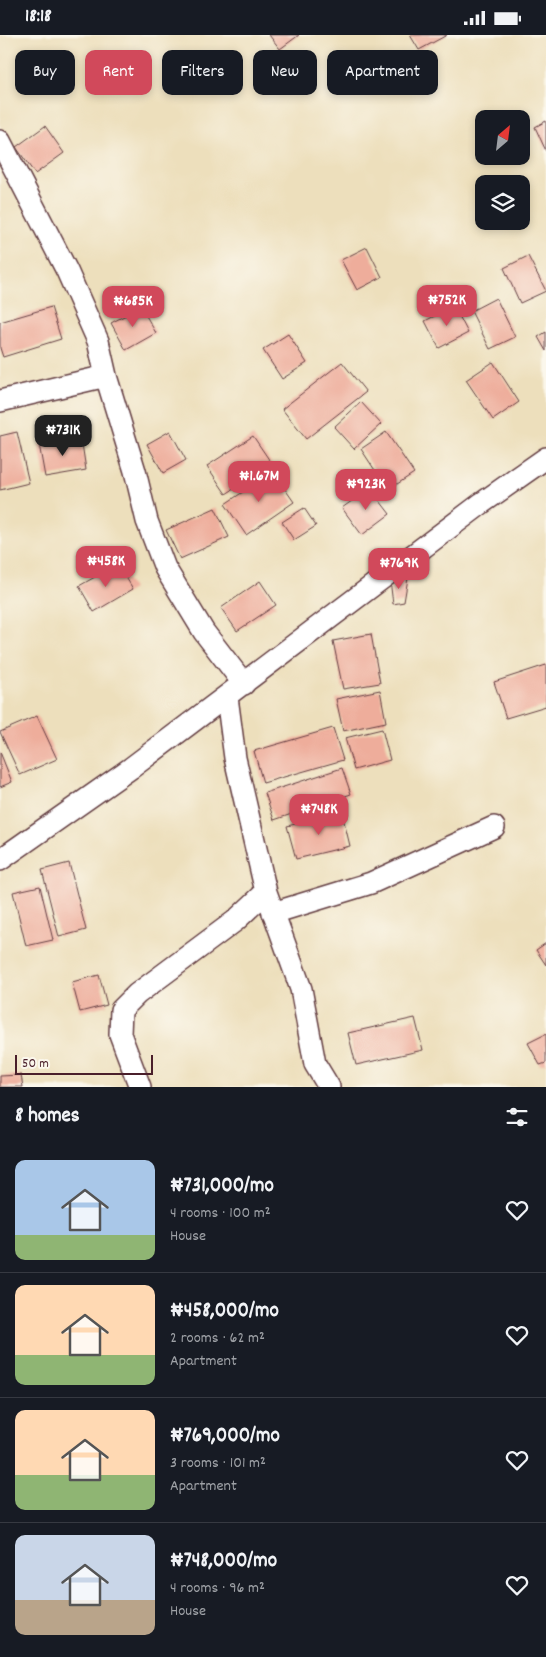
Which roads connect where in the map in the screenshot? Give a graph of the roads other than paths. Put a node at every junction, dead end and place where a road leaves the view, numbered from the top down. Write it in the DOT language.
graph roads {
  1 [pos="0,141"];
  2 [pos="106,376"];
  3 [pos="0,401"];
  4 [pos="546,458"];
  5 [pos="244,684"];
  6 [pos="226,697"];
  7 [pos="494,827"];
  8 [pos="0,860"];
  9 [pos="266,892"];
  10 [pos="273,913"];
  11 [pos="140,1087"];
  12 [pos="329,1087"];
  1 -- 2 [label="street"];
  2 -- 3 [label="street"];
  2 -- 5 [label="street"];
  4 -- 5 [label="street"];
  5 -- 6 [label="street"];
  6 -- 8 [label="street"];
  6 -- 9 [label="street"];
  7 -- 10 [label="street"];
  9 -- 10 [label="street"];
  9 -- 11 [label="street"];
  10 -- 12 [label="street"];
}
